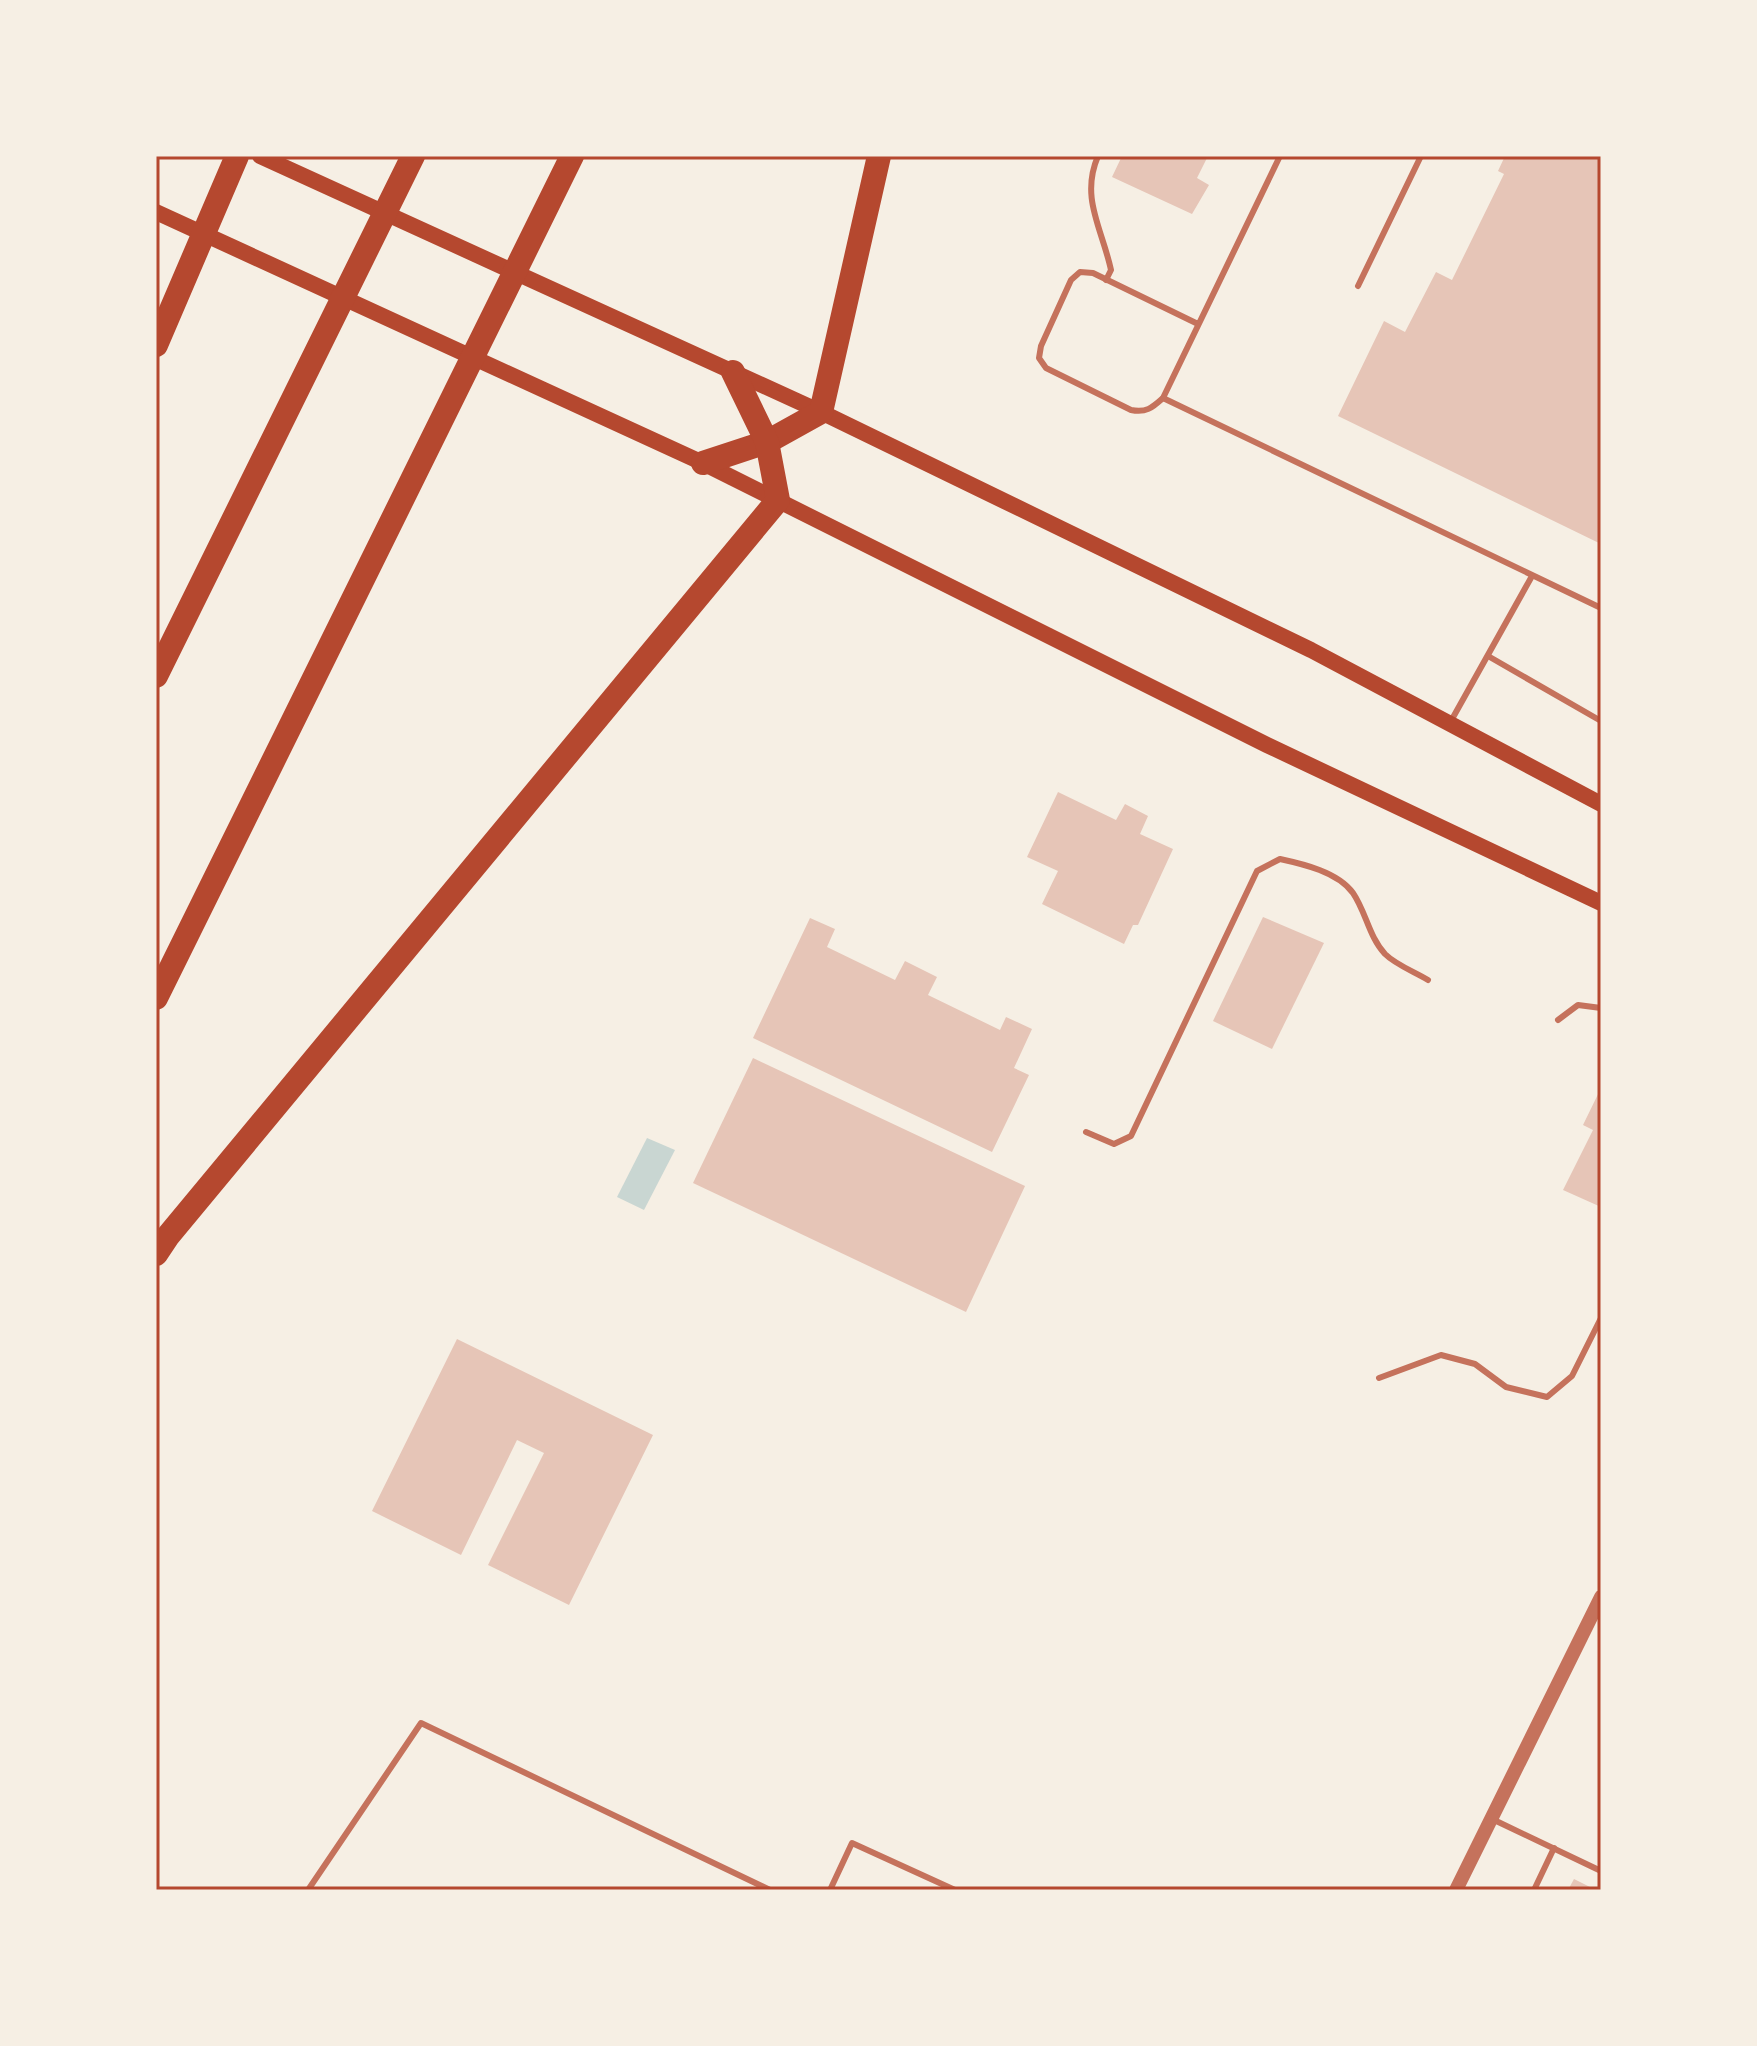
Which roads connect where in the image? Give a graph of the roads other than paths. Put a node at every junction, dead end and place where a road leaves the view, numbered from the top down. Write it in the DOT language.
graph roads {
  1 [pos="237,156"];
  2 [pos="260,156"];
  3 [pos="413,156"];
  4 [pos="879,156"];
  5 [pos="1098,156"];
  6 [pos="1280,156"];
  7 [pos="1421,156"];
  8 [pos="567,165"];
  9 [pos="156,212"];
  10 [pos="204,235"];
  11 [pos="1106,280"];
  12 [pos="1358,286"];
  13 [pos="1198,324"];
  14 [pos="156,345"];
  15 [pos="733,372"];
  16 [pos="1163,398"];
  17 [pos="821,412"];
  18 [pos="767,442"];
  19 [pos="703,463"];
  20 [pos="778,500"];
  21 [pos="1532,576"];
  22 [pos="1601,608"];
  23 [pos="1488,656"];
  24 [pos="156,676"];
  25 [pos="1601,721"];
  26 [pos="1449,724"];
  27 [pos="1601,804"];
  28 [pos="1601,903"];
  29 [pos="1428,980"];
  30 [pos="156,998"];
  31 [pos="1601,1008"];
  32 [pos="1558,1020"];
  33 [pos="1086,1132"];
  34 [pos="156,1254"];
  35 [pos="1601,1318"];
  36 [pos="1379,1378"];
  37 [pos="1601,1597"];
  38 [pos="1491,1819"];
  39 [pos="1554,1848"];
  40 [pos="1601,1871"];
  41 [pos="308,1890"];
  42 [pos="770,1890"];
  43 [pos="830,1890"];
  44 [pos="955,1890"];
  45 [pos="1456,1890"];
  46 [pos="1534,1890"];
  1 -- 10 [label="highway"];
  2 -- 15 [label="main road"];
  3 -- 24 [label="highway"];
  4 -- 17 [label="highway"];
  5 -- 11 [label="lane"];
  6 -- 13 [label="lane"];
  7 -- 12 [label="lane"];
  8 -- 30 [label="highway"];
  9 -- 10 [label="main road"];
  10 -- 14 [label="highway"];
  10 -- 19 [label="main road"];
  11 -- 13 [label="lane"];
  11 -- 16 [label="lane"];
  13 -- 16 [label="lane"];
  15 -- 17 [label="main road"];
  15 -- 18 [label="highway"];
  16 -- 21 [label="lane"];
  17 -- 18 [label="highway"];
  17 -- 26 [label="main road"];
  18 -- 19 [label="highway"];
  18 -- 20 [label="highway"];
  19 -- 20 [label="main road"];
  20 -- 28 [label="main road"];
  20 -- 34 [label="highway"];
  21 -- 22 [label="lane"];
  21 -- 23 [label="lane"];
  23 -- 25 [label="lane"];
  23 -- 26 [label="lane"];
  26 -- 27 [label="main road"];
  29 -- 33 [label="lane"];
  31 -- 32 [label="lane"];
  35 -- 36 [label="lane"];
  37 -- 38 [label="street"];
  38 -- 39 [label="lane"];
  38 -- 45 [label="street"];
  39 -- 40 [label="lane"];
  39 -- 46 [label="lane"];
  41 -- 42 [label="lane"];
  43 -- 44 [label="lane"];
}
